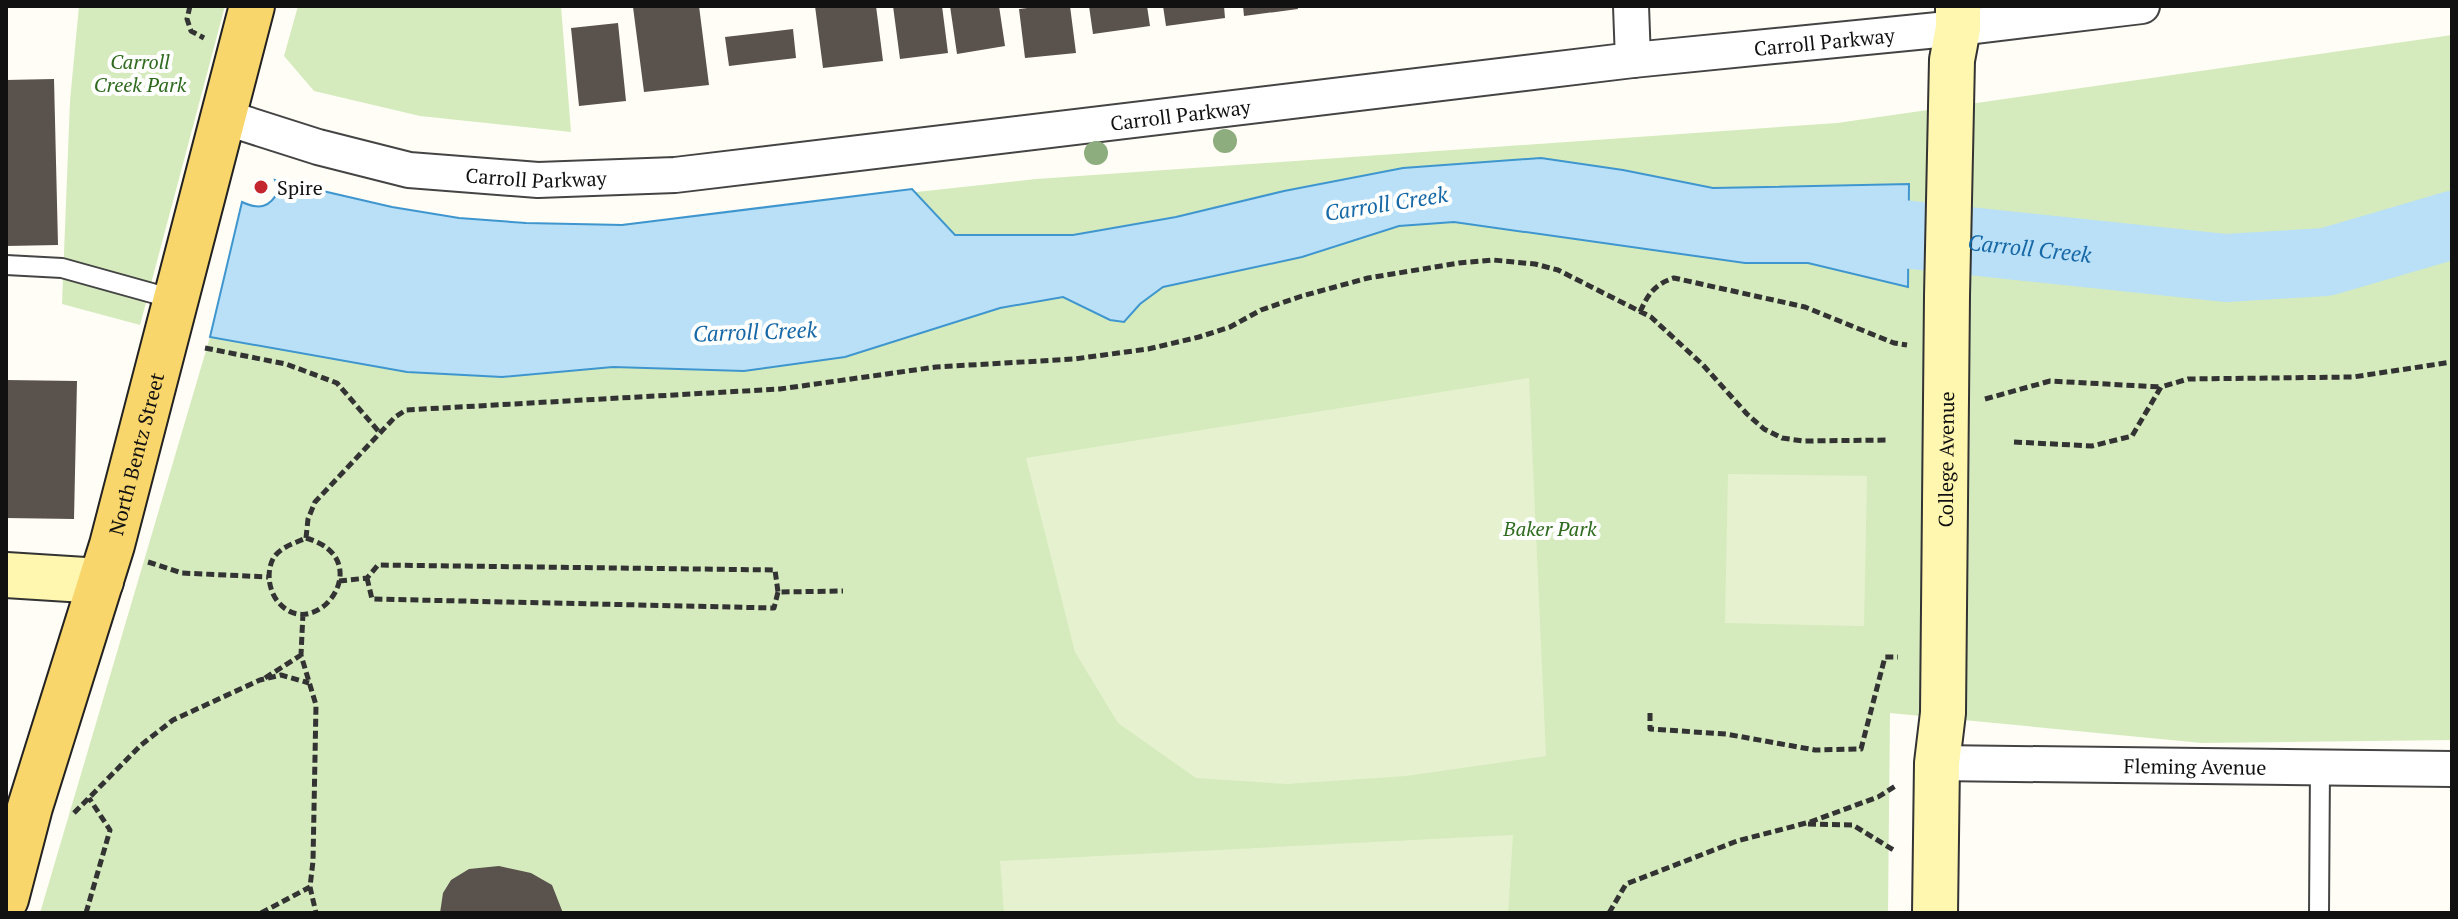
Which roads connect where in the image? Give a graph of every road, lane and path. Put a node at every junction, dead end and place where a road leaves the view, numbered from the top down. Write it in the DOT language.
graph roads {
  1 [pos="252,6"];
  2 [pos="1631,6"];
  3 [pos="2142,6"];
  4 [pos="1958,17"];
  5 [pos="1633,60"];
  6 [pos="224,117"];
  7 [pos="6,265"];
  8 [pos="177,300"];
  9 [pos="1640,312"];
  10 [pos="203,348"];
  11 [pos="2452,362"];
  12 [pos="1946,377"];
  13 [pos="2161,387"];
  14 [pos="380,433"];
  15 [pos="1889,440"];
  16 [pos="2014,442"];
  17 [pos="306,538"];
  18 [pos="144,560"];
  19 [pos="6,575"];
  20 [pos="268,577"];
  21 [pos="367,578"];
  22 [pos="101,581"];
  23 [pos="339,581"];
  24 [pos="843,591"];
  25 [pos="778,592"];
  26 [pos="303,613"];
  27 [pos="301,655"];
  28 [pos="1898,657"];
  29 [pos="260,680"];
  30 [pos="310,683"];
  31 [pos="1650,713"];
  32 [pos="1937,763"];
  33 [pos="2320,767"];
  34 [pos="2452,769"];
  35 [pos="89,798"];
  36 [pos="74,813"];
  37 [pos="1803,824"];
  38 [pos="1896,851"];
  39 [pos="310,887"];
  40 [pos="6,899"];
  41 [pos="86,913"];
  42 [pos="261,913"];
  43 [pos="316,913"];
  44 [pos="1609,913"];
  45 [pos="1935,913"];
  46 [pos="2319,913"];
  1 -- 6 [label="main road, North Bentz Street"];
  2 -- 5 [label="street"];
  3 -- 4 [label="street, Carroll Parkway"];
  4 -- 5 [label="street, Carroll Parkway"];
  4 -- 12 [label="street, College Avenue"];
  5 -- 6 [label="street, Carroll Parkway"];
  6 -- 8 [label="main road, North Bentz Street"];
  7 -- 8 [label="lane"];
  8 -- 22 [label="main road, North Bentz Street"];
  9 -- 12 [label="path"];
  9 -- 14 [label="path"];
  9 -- 15 [label="path"];
  10 -- 14 [label="path"];
  11 -- 13 [label="path"];
  12 -- 13 [label="path"];
  12 -- 32 [label="street, College Avenue"];
  13 -- 16 [label="path"];
  14 -- 17 [label="path"];
  17 -- 20 [label="path"];
  17 -- 23 [label="path"];
  18 -- 20 [label="path"];
  19 -- 22 [label="street"];
  20 -- 26 [label="path"];
  21 -- 23 [label="path"];
  21 -- 25 [label="path"];
  21 -- 25 [label="path"];
  22 -- 40 [label="main road, North Bentz Street"];
  23 -- 26 [label="path"];
  24 -- 25 [label="path"];
  26 -- 27 [label="path"];
  27 -- 29 [label="path"];
  27 -- 30 [label="path"];
  28 -- 31 [label="path"];
  29 -- 30 [label="path"];
  29 -- 35 [label="path"];
  30 -- 39 [label="path"];
  32 -- 33 [label="street, Fleming Avenue"];
  32 -- 37 [label="path"];
  32 -- 45 [label="street, College Avenue"];
  33 -- 34 [label="street, Fleming Avenue"];
  33 -- 46 [label="lane"];
  35 -- 36 [label="path"];
  35 -- 41 [label="path"];
  37 -- 38 [label="path"];
  37 -- 44 [label="path"];
  39 -- 42 [label="path"];
  39 -- 43 [label="path"];
}
